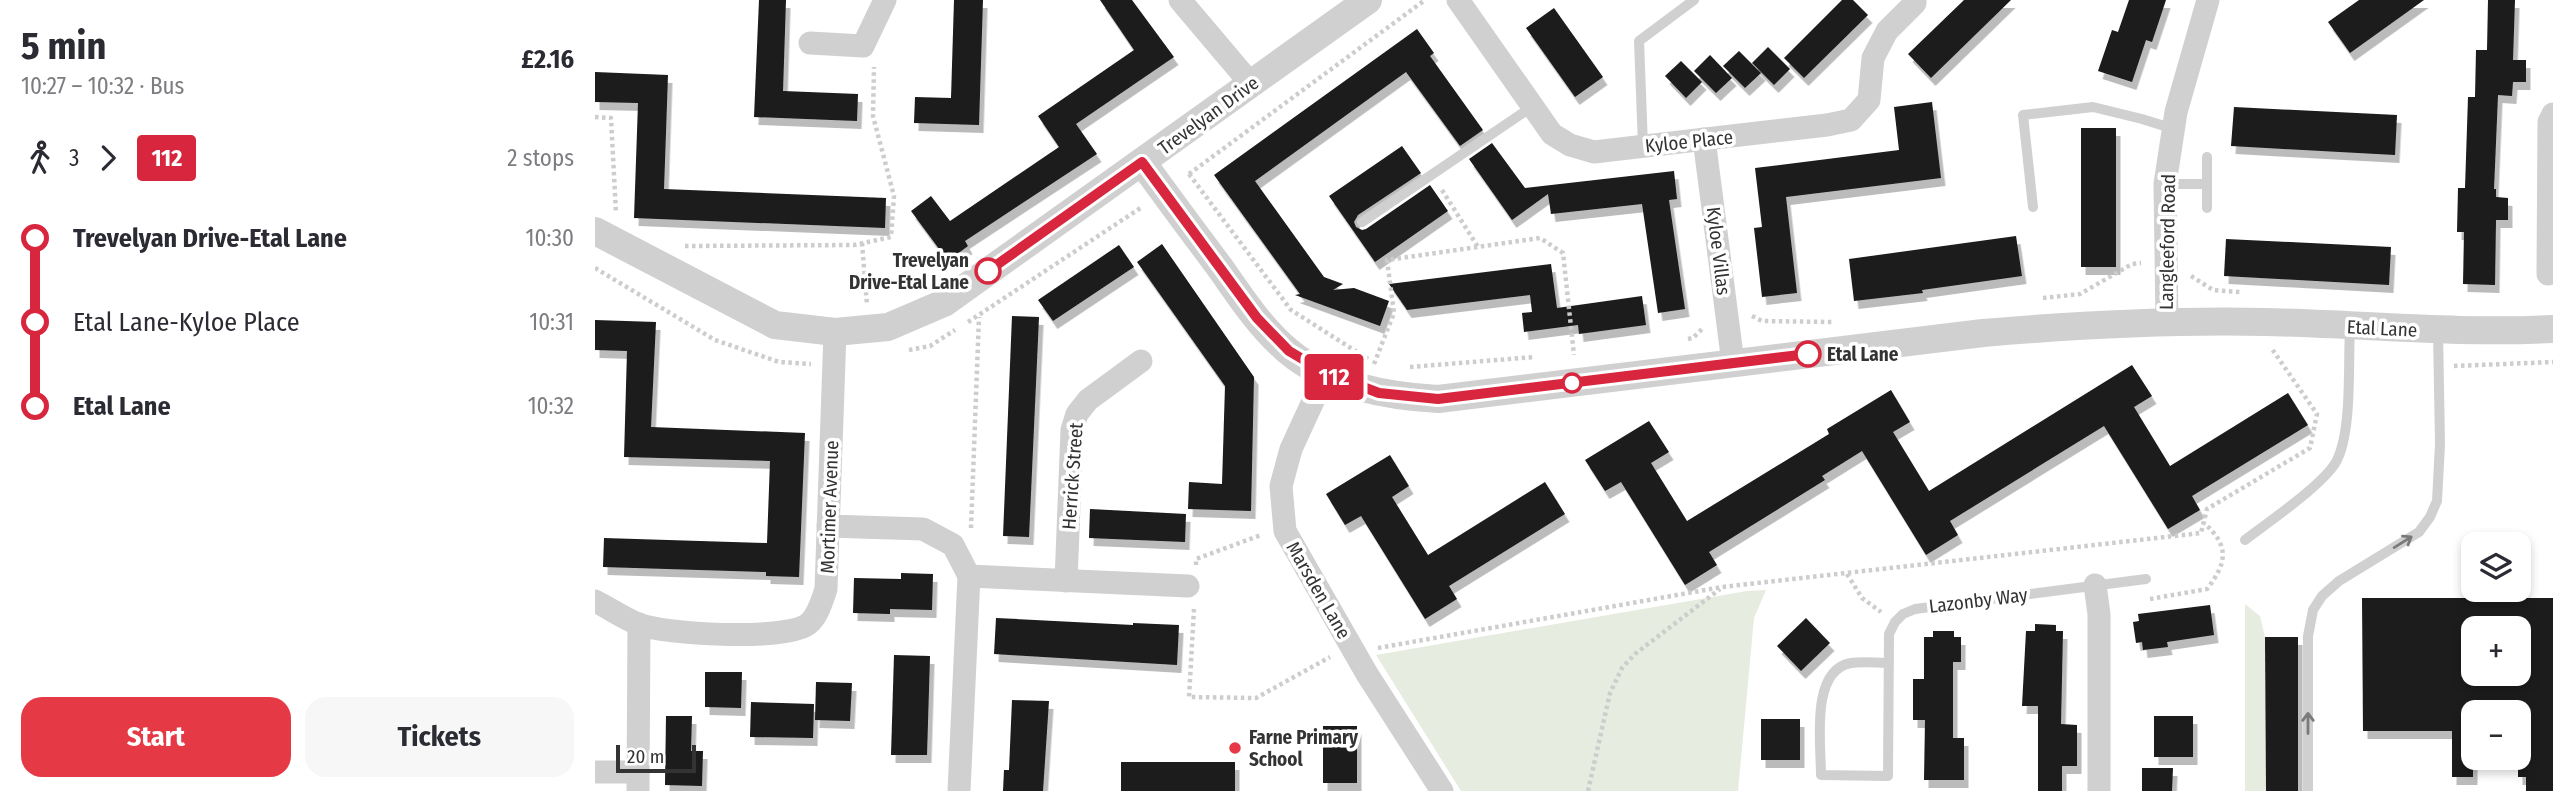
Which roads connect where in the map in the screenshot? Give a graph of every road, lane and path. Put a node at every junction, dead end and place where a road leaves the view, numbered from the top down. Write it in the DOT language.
graph roads {
  1 [pos="1180,0"];
  2 [pos="1368,0"];
  3 [pos="1458,0"];
  4 [pos="1694,0"];
  5 [pos="1915,0"];
  6 [pos="2208,0"];
  7 [pos="880,10"];
  8 [pos="810,43"];
  9 [pos="1251,84"];
  10 [pos="1533,106"];
  11 [pos="2553,114"];
  12 [pos="595,117"];
  13 [pos="2173,129"];
  14 [pos="1705,139"];
  15 [pos="1643,146"];
  16 [pos="2207,157"];
  17 [pos="1142,162"];
  18 [pos="1189,174"];
  19 [pos="1432,175"];
  20 [pos="2165,184"];
  21 [pos="2207,184"];
  22 [pos="2033,207"];
  23 [pos="2207,208"];
  24 [pos="1362,222"];
  25 [pos="605,224"];
  26 [pos="862,243"];
  27 [pos="677,247"];
  28 [pos="1478,247"];
  29 [pos="2166,260"];
  30 [pos="2548,274"];
  31 [pos="2253,293"];
  32 [pos="2041,299"];
  33 [pos="1726,304"];
  34 [pos="979,316"];
  35 [pos="1844,322"];
  36 [pos="2167,322"];
  37 [pos="2267,322"];
  38 [pos="2350,326"];
  39 [pos="869,329"];
  40 [pos="2553,329"];
  41 [pos="2438,331"];
  42 [pos="835,332"];
  43 [pos="1680,340"];
  44 [pos="1587,352"];
  45 [pos="1574,354"];
  46 [pos="1546,356"];
  47 [pos="1142,361"];
  48 [pos="2553,362"];
  49 [pos="1733,363"];
  50 [pos="1384,366"];
  51 [pos="2439,366"];
  52 [pos="1408,368"];
  53 [pos="1326,373"];
  54 [pos="1369,376"];
  55 [pos="1577,382"];
  56 [pos="2204,523"];
  57 [pos="828,526"];
  58 [pos="1285,531"];
  59 [pos="2245,540"];
  60 [pos="1847,574"];
  61 [pos="969,576"];
  62 [pos="2146,579"];
  63 [pos="1066,581"];
  64 [pos="1193,585"];
  65 [pos="2095,585"];
  66 [pos="1722,587"];
  67 [pos="595,601"];
  68 [pos="1895,622"];
  69 [pos="639,624"];
  70 [pos="1352,648"];
  71 [pos="1889,663"];
  72 [pos="595,772"];
  73 [pos="638,782"];
  74 [pos="959,791"];
  75 [pos="1442,791"];
  76 [pos="1588,791"];
  77 [pos="2099,791"];
  78 [pos="2308,791"];
  1 -- 9 [label="street"];
  2 -- 9 [label="street, Trevelyan Drive"];
  3 -- 10 [label="street, Kyloe Place"];
  4 -- 15 [label="lane"];
  5 -- 14 [label="street, Kyloe Place"];
  6 -- 13 [label="street, Langleeford Road"];
  7 -- 8 [label="street"];
  7 -- 26 [label="path"];
  9 -- 17 [label="street, Trevelyan Drive"];
  10 -- 15 [label="street, Kyloe Place"];
  10 -- 19 [label="lane"];
  11 -- 30 [label="street"];
  12 -- 25 [label="path"];
  13 -- 20 [label="street, Langleeford Road"];
  13 -- 22 [label="lane"];
  14 -- 15 [label="street, Kyloe Place"];
  14 -- 33 [label="street, Kyloe Villas"];
  16 -- 21 [label="lane"];
  17 -- 39 [label="street, Trevelyan Drive"];
  17 -- 53 [label="street, Etal Lane"];
  18 -- 54 [label="path"];
  19 -- 24 [label="lane"];
  19 -- 28 [label="path"];
  20 -- 21 [label="lane"];
  20 -- 29 [label="street, Langleeford Road"];
  21 -- 23 [label="lane"];
  25 -- 42 [label="street, Trevelyan Drive"];
  26 -- 27 [label="path"];
  26 -- 39 [label="path"];
  28 -- 45 [label="path"];
  28 -- 54 [label="path"];
  29 -- 31 [label="path"];
  29 -- 32 [label="path"];
  29 -- 36 [label="street, Langleeford Road"];
  33 -- 35 [label="path"];
  33 -- 43 [label="path"];
  33 -- 49 [label="street, Kyloe Villas"];
  34 -- 61 [label="path"];
  36 -- 37 [label="street, Etal Lane"];
  36 -- 49 [label="street, Etal Lane"];
  37 -- 38 [label="street, Etal Lane"];
  37 -- 56 [label="path"];
  38 -- 41 [label="street, Etal Lane"];
  38 -- 59 [label="lane"];
  39 -- 42 [label="street, Trevelyan Drive"];
  40 -- 41 [label="street, Etal Lane"];
  41 -- 51 [label="lane"];
  42 -- 57 [label="street, Mortimer Avenue"];
  44 -- 45 [label="path"];
  45 -- 55 [label="path"];
  46 -- 52 [label="path"];
  47 -- 63 [label="street, Herrick Street"];
  48 -- 51 [label="path"];
  49 -- 55 [label="street, Etal Lane"];
  50 -- 54 [label="path"];
  78 -- 51 [label="lane, one-way"];
  53 -- 54 [label="street, Etal Lane"];
  53 -- 58 [label="street, Marsden Lane"];
  54 -- 55 [label="street, Etal Lane"];
  56 -- 60 [label="path"];
  56 -- 62 [label="path"];
  57 -- 61 [label="street"];
  57 -- 69 [label="street, Mortimer Avenue"];
  58 -- 64 [label="path"];
  58 -- 70 [label="street, Marsden Lane"];
  60 -- 66 [label="path"];
  60 -- 68 [label="path"];
  61 -- 63 [label="street"];
  61 -- 74 [label="street"];
  62 -- 65 [label="lane, Lazonby Way"];
  63 -- 64 [label="street"];
  64 -- 70 [label="path"];
  65 -- 68 [label="lane, Lazonby Way"];
  65 -- 77 [label="street"];
  66 -- 70 [label="path"];
  66 -- 76 [label="path"];
  67 -- 69 [label="street, Mortimer Avenue"];
  68 -- 71 [label="lane"];
  69 -- 73 [label="street"];
  70 -- 75 [label="street, Marsden Lane"];
  71 -- 71 [label="lane"];
  72 -- 73 [label="street"];
}
